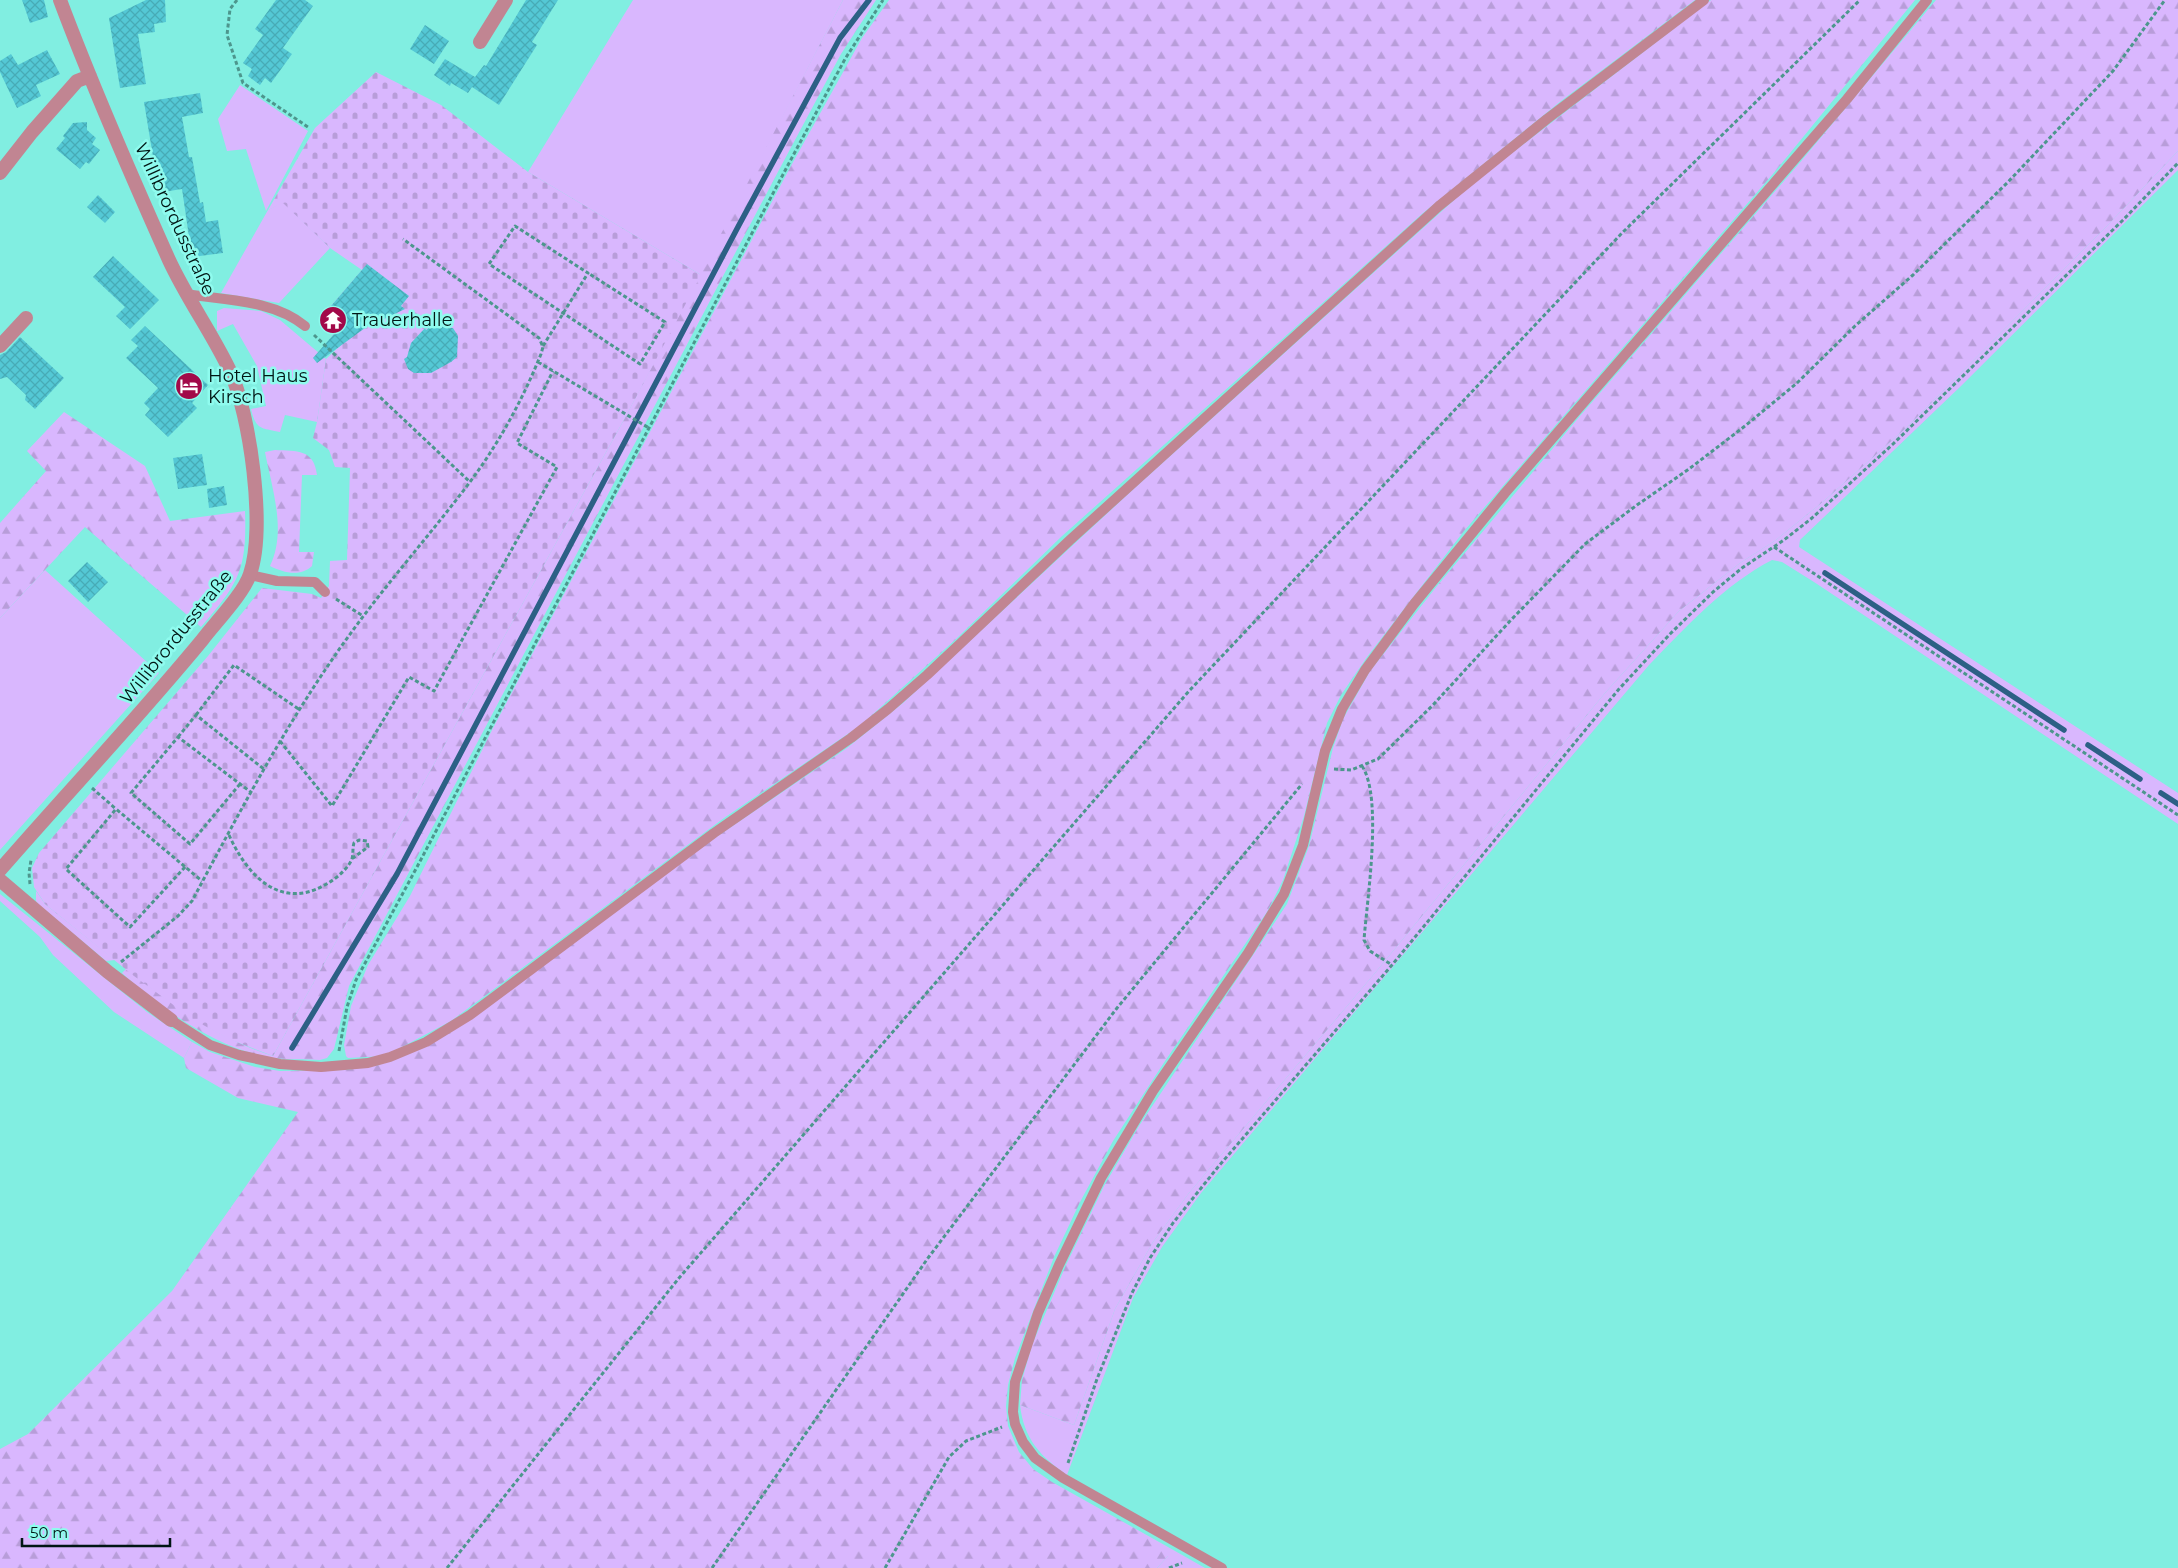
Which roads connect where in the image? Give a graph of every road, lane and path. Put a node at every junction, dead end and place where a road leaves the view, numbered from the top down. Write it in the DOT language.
graph roads {
  1 [pos="60,0"];
  2 [pos="237,0"];
  3 [pos="506,0"];
  4 [pos="883,0"];
  5 [pos="1704,0"];
  6 [pos="1860,0"];
  7 [pos="1928,0"];
  8 [pos="2165,0"];
  9 [pos="480,42"];
  10 [pos="90,76"];
  11 [pos="308,127"];
  12 [pos="2178,163"];
  13 [pos="0,173"];
  14 [pos="404,239"];
  15 [pos="588,273"];
  16 [pos="186,294"];
  17 [pos="563,314"];
  18 [pos="26,318"];
  19 [pos="305,326"];
  20 [pos="0,346"];
  21 [pos="543,347"];
  22 [pos="538,362"];
  23 [pos="553,371"];
  24 [pos="648,428"];
  25 [pos="470,482"];
  26 [pos="1774,547"];
  27 [pos="250,575"];
  28 [pos="325,592"];
  29 [pos="363,616"];
  30 [pos="300,710"];
  31 [pos="196,715"];
  32 [pos="178,737"];
  33 [pos="280,741"];
  34 [pos="1322,764"];
  35 [pos="1362,766"];
  36 [pos="264,770"];
  37 [pos="80,778"];
  38 [pos="1303,782"];
  39 [pos="240,784"];
  40 [pos="252,793"];
  41 [pos="116,809"];
  42 [pos="2178,815"];
  43 [pos="228,834"];
  44 [pos="353,858"];
  45 [pos="185,866"];
  46 [pos="0,870"];
  47 [pos="0,880"];
  48 [pos="202,881"];
  49 [pos="1392,965"];
  50 [pos="108,972"];
  51 [pos="171,1020"];
  52 [pos="337,1066"];
  53 [pos="1015,1424"];
  54 [pos="1063,1478"];
  55 [pos="447,1568"];
  56 [pos="712,1568"];
  57 [pos="884,1568"];
  58 [pos="1222,1568"];
  1 -- 10 [label="street, Willibrordusstraße"];
  2 -- 11 [label="path"];
  3 -- 9 [label="street"];
  4 -- 24 [label="path"];
  5 -- 52 [label="lane"];
  6 -- 55 [label="path"];
  7 -- 34 [label="lane"];
  8 -- 35 [label="path"];
  10 -- 13 [label="street"];
  10 -- 16 [label="street, Willibrordusstraße"];
  12 -- 26 [label="path"];
  14 -- 21 [label="path"];
  15 -- 17 [label="path"];
  15 -- 17 [label="path"];
  15 -- 17 [label="path"];
  16 -- 19 [label="lane"];
  16 -- 27 [label="street, Willibrordusstraße"];
  17 -- 21 [label="path"];
  18 -- 20 [label="street"];
  19 -- 25 [label="path"];
  21 -- 22 [label="path"];
  22 -- 23 [label="path"];
  22 -- 25 [label="path"];
  23 -- 24 [label="path"];
  23 -- 33 [label="path"];
  24 -- 52 [label="path"];
  25 -- 29 [label="path"];
  26 -- 42 [label="path"];
  26 -- 49 [label="path"];
  27 -- 28 [label="lane"];
  27 -- 37 [label="street, Willibrordusstraße"];
  28 -- 29 [label="path"];
  29 -- 30 [label="path"];
  30 -- 31 [label="path"];
  30 -- 33 [label="path"];
  31 -- 32 [label="path"];
  31 -- 36 [label="path"];
  32 -- 39 [label="path"];
  32 -- 39 [label="path"];
  33 -- 36 [label="path"];
  34 -- 35 [label="path"];
  34 -- 53 [label="lane"];
  35 -- 49 [label="path"];
  36 -- 40 [label="path"];
  37 -- 41 [label="path"];
  37 -- 46 [label="street, Willibrordusstraße"];
  38 -- 56 [label="path"];
  39 -- 40 [label="path"];
  40 -- 43 [label="path"];
  41 -- 45 [label="path"];
  41 -- 45 [label="path"];
  43 -- 44 [label="path"];
  43 -- 48 [label="path"];
  44 -- 44 [label="path"];
  45 -- 48 [label="path"];
  47 -- 50 [label="street"];
  48 -- 50 [label="path"];
  49 -- 54 [label="path"];
  50 -- 51 [label="street"];
  51 -- 52 [label="lane"];
  53 -- 54 [label="lane"];
  53 -- 57 [label="path"];
  54 -- 58 [label="lane"];
}
